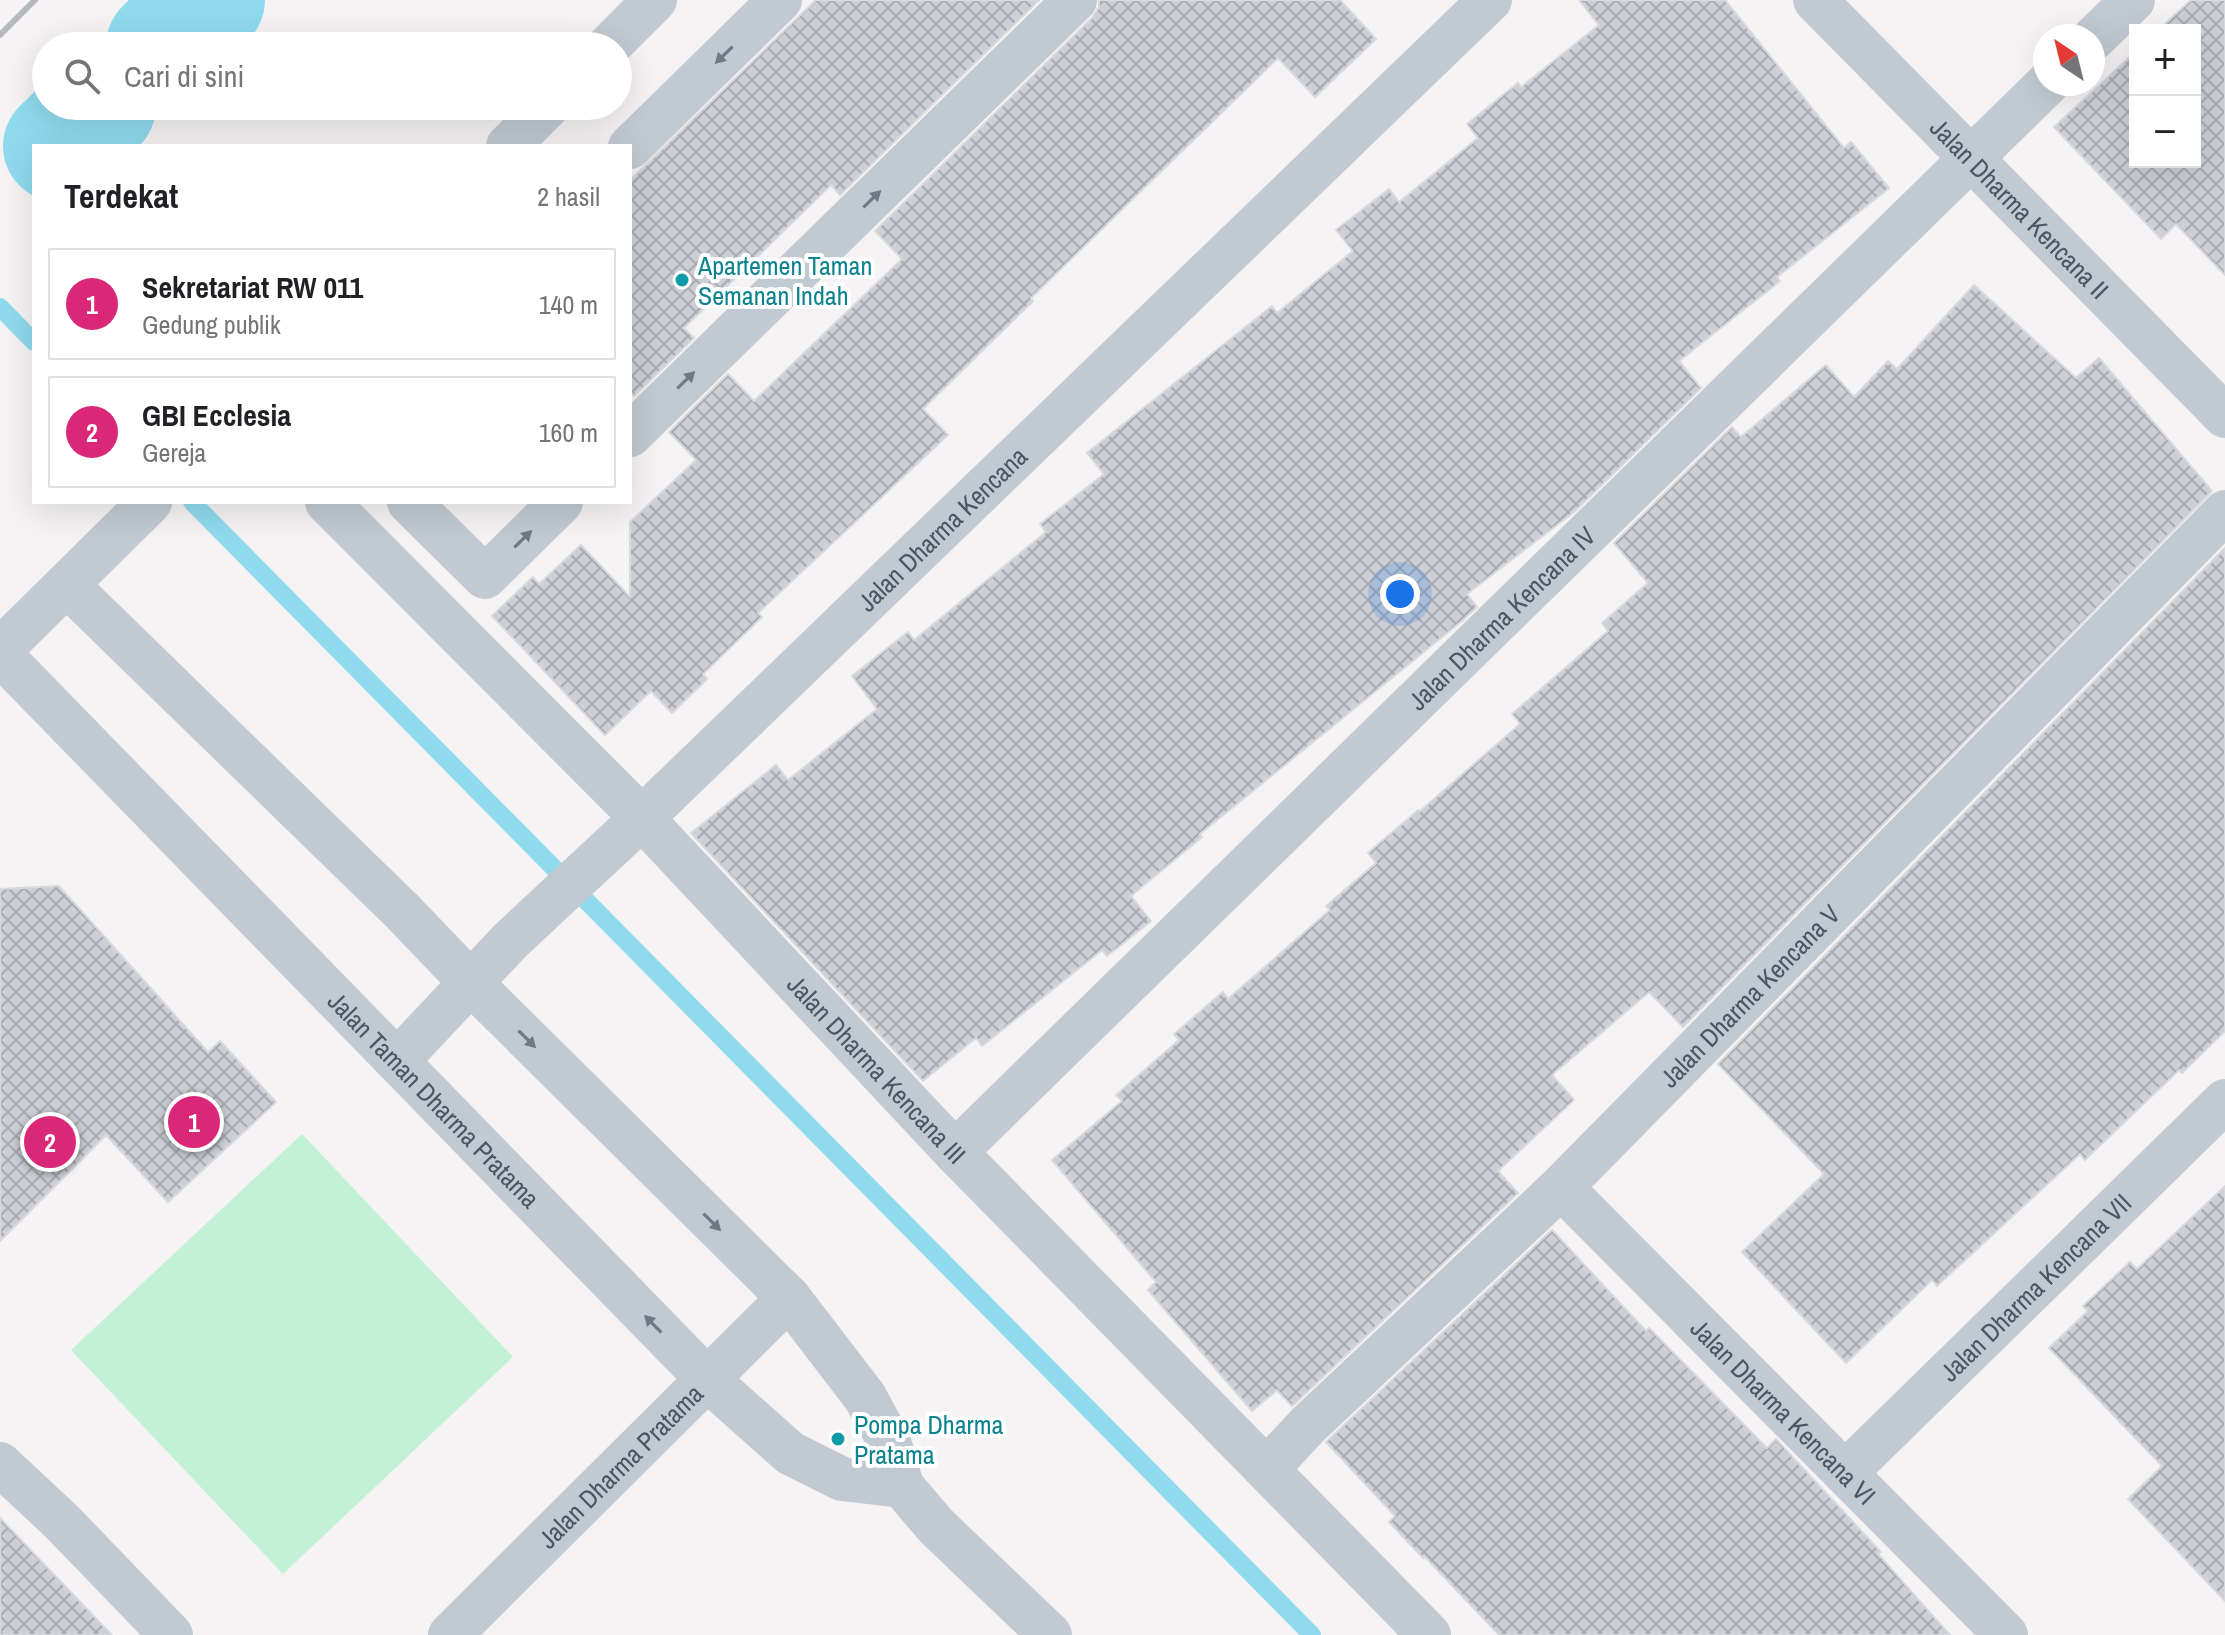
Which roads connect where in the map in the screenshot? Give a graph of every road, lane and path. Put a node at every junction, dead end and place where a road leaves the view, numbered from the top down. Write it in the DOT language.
graph roads {
  1 [pos="655,0"];
  2 [pos="780,0"];
  3 [pos="1075,0"];
  4 [pos="1490,0"];
  5 [pos="1815,0"];
  6 [pos="2133,0"];
  7 [pos="2105,27"];
  8 [pos="623,32"];
  9 [pos="2035,96"];
  10 [pos="534,120"];
  11 [pos="510,144"];
  12 [pos="632,145"];
  13 [pos="1970,160"];
  14 [pos="2225,416"];
  15 [pos="632,433"];
  16 [pos="148,504"];
  17 [pos="329,504"];
  18 [pos="411,504"];
  19 [pos="559,504"];
  20 [pos="2225,512"];
  21 [pos="67,585"];
  22 [pos="0,652"];
  23 [pos="639,821"];
  24 [pos="472,984"];
  25 [pos="397,1061"];
  26 [pos="2225,1101"];
  27 [pos="955,1152"];
  28 [pos="1561,1187"];
  29 [pos="789,1298"];
  30 [pos="708,1380"];
  31 [pos="0,1464"];
  32 [pos="1267,1469"];
  33 [pos="1845,1473"];
  34 [pos="902,1486"];
  35 [pos="171,1635"];
  36 [pos="450,1635"];
  37 [pos="1050,1635"];
  38 [pos="1429,1635"];
  39 [pos="2006,1635"];
  1 -- 8 [label="street"];
  2 -- 12 [label="street, one-way"];
  15 -- 3 [label="street, one-way"];
  4 -- 23 [label="street, Jalan Dharma Kencana"];
  5 -- 13 [label="street, Jalan Dharma Kencana II"];
  6 -- 7 [label="street"];
  9 -- 13 [label="street, Jalan Dharma Kencana IV"];
  10 -- 11 [label="street"];
  13 -- 14 [label="street, Jalan Dharma Kencana II"];
  13 -- 27 [label="street, Jalan Dharma Kencana IV"];
  16 -- 21 [label="street"];
  17 -- 23 [label="street, Jalan Dharma Kencana III"];
  18 -- 19 [label="street, one-way"];
  20 -- 28 [label="street, Jalan Dharma Kencana V"];
  21 -- 22 [label="street"];
  21 -- 24 [label="street"];
  22 -- 25 [label="street, Jalan Taman Dharma Pratama"];
  23 -- 24 [label="street, Jalan Dharma Kencana"];
  23 -- 27 [label="street, Jalan Dharma Kencana III"];
  24 -- 25 [label="street, Jalan Dharma Kencana"];
  24 -- 29 [label="street, one-way"];
  30 -- 25 [label="street, Jalan Taman Dharma Pratama, one-way"];
  26 -- 33 [label="street, Jalan Dharma Kencana VII"];
  27 -- 32 [label="street, Jalan Dharma Kencana III"];
  28 -- 32 [label="street, Jalan Dharma Kencana V"];
  28 -- 33 [label="street, Jalan Dharma Kencana VI"];
  29 -- 30 [label="street, Jalan Dharma Pratama"];
  29 -- 34 [label="street"];
  30 -- 34 [label="street, Jalan Taman Dharma Pratama"];
  30 -- 36 [label="street, Jalan Dharma Pratama"];
  31 -- 35 [label="street"];
  32 -- 38 [label="street, Jalan Dharma Kencana III"];
  33 -- 39 [label="street, Jalan Dharma Kencana VI"];
  34 -- 37 [label="street"];
}
